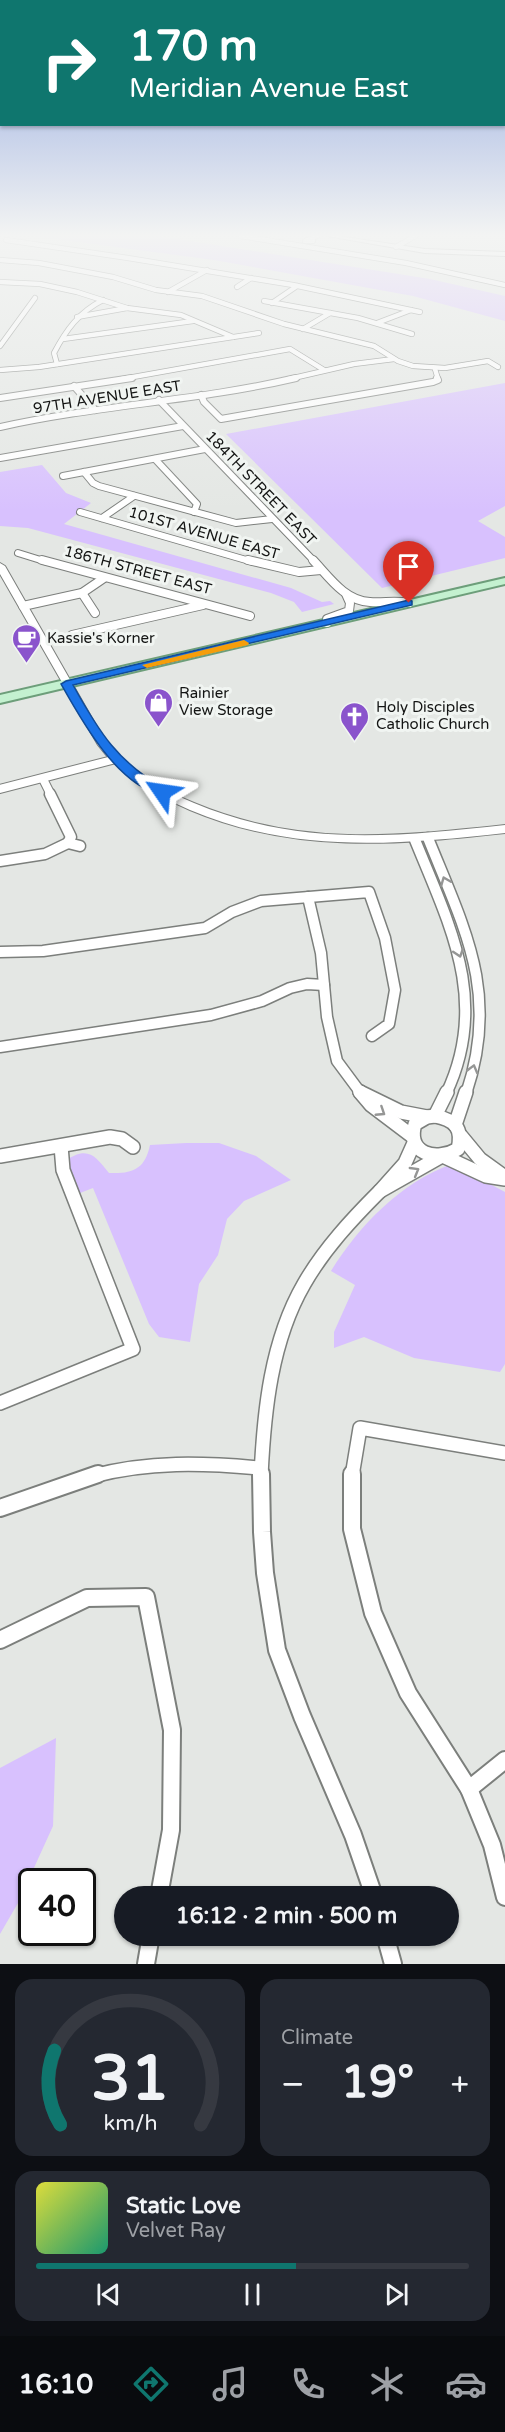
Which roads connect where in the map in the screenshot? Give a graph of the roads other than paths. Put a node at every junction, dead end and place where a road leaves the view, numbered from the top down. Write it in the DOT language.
graph roads {
  1 [pos="13,328"];
  2 [pos="70,328"];
  3 [pos="142,328"];
  4 [pos="212,328"];
  5 [pos="298,328"];
  6 [pos="392,328"];
  7 [pos="303,329"];
  8 [pos="259,333"];
  9 [pos="412,334"];
  10 [pos="233,337"];
  11 [pos="63,339"];
  12 [pos="0,346"];
  13 [pos="394,359"];
  14 [pos="57,364"];
  15 [pos="498,367"];
  16 [pos="435,369"];
  17 [pos="0,370"];
  18 [pos="324,370"];
  19 [pos="74,386"];
  20 [pos="201,395"];
  21 [pos="0,398"];
  22 [pos="159,400"];
  23 [pos="95,410"];
  24 [pos="183,426"];
  25 [pos="0,427"];
  26 [pos="205,449"];
  27 [pos="0,458"];
  28 [pos="155,459"];
  29 [pos="84,472"];
  30 [pos="63,476"];
  31 [pos="134,496"];
  32 [pos="80,512"];
  33 [pos="194,512"];
  34 [pos="102,518"];
  35 [pos="272,519"];
  36 [pos="18,553"];
  37 [pos="0,566"];
  38 [pos="321,570"];
  39 [pos="104,578"];
  40 [pos="505,581"];
  41 [pos="82,593"];
  42 [pos="346,594"];
  43 [pos="409,603"];
  44 [pos="206,604"];
  45 [pos="23,606"];
  46 [pos="95,613"];
  47 [pos="250,616"];
  48 [pos="327,623"];
  49 [pos="72,635"];
  50 [pos="66,684"];
  51 [pos="0,699"];
  52 [pos="116,759"];
  53 [pos="43,779"];
  54 [pos="0,789"];
  55 [pos="505,829"];
  56 [pos="428,838"];
  57 [pos="415,840"];
  58 [pos="68,843"];
  59 [pos="80,846"];
  60 [pos="0,861"];
  61 [pos="308,897"];
  62 [pos="0,952"];
  63 [pos="324,985"];
  64 [pos="372,1036"];
  65 [pos="0,1047"];
  66 [pos="360,1092"];
  67 [pos="431,1116"];
  68 [pos="458,1130"];
  69 [pos="413,1140"];
  70 [pos="61,1146"];
  71 [pos="133,1147"];
  72 [pos="0,1156"];
  73 [pos="443,1157"];
  74 [pos="505,1178"];
  75 [pos="380,1191"];
  76 [pos="0,1403"];
  77 [pos="505,1453"];
  78 [pos="261,1468"];
  79 [pos="1,1506"];
  80 [pos="0,1640"];
  81 [pos="505,1760"];
  82 [pos="469,1789"];
  83 [pos="161,1886"];
  84 [pos="371,1886"];
  85 [pos="505,1897"];
  86 [pos="149,1946"];
  87 [pos="388,1946"];
  88 [pos="146,1964"];
  89 [pos="393,1964"];
  1 -- 12 [label="street"];
  2 -- 11 [label="street"];
  3 -- 11 [label="street"];
  4 -- 10 [label="street"];
  5 -- 7 [label="street"];
  6 -- 9 [label="street"];
  7 -- 13 [label="street"];
  8 -- 10 [label="street"];
  10 -- 14 [label="street"];
  11 -- 14 [label="street"];
  13 -- 16 [label="street"];
  13 -- 18 [label="street, 97TH AVENUE EAST"];
  14 -- 17 [label="street"];
  15 -- 16 [label="street"];
  16 -- 20 [label="street"];
  18 -- 19 [label="street"];
  18 -- 20 [label="street, 97TH AVENUE EAST"];
  19 -- 21 [label="street"];
  19 -- 23 [label="street"];
  20 -- 22 [label="street, 97TH AVENUE EAST"];
  22 -- 23 [label="street, 97TH AVENUE EAST"];
  22 -- 24 [label="street, 184TH STREET EAST"];
  23 -- 25 [label="street, 97TH AVENUE EAST"];
  24 -- 26 [label="street, 184TH STREET EAST"];
  24 -- 27 [label="street"];
  26 -- 28 [label="street"];
  26 -- 35 [label="street, 184TH STREET EAST"];
  28 -- 29 [label="street"];
  28 -- 33 [label="street"];
  29 -- 30 [label="street"];
  29 -- 31 [label="street"];
  31 -- 33 [label="street"];
  31 -- 34 [label="street"];
  32 -- 34 [label="street, 101ST AVENUE EAST"];
  33 -- 35 [label="street"];
  34 -- 38 [label="street, 101ST AVENUE EAST"];
  35 -- 38 [label="street, 184TH STREET EAST"];
  36 -- 39 [label="street, 186TH STREET EAST"];
  37 -- 45 [label="street"];
  38 -- 42 [label="street, 184TH STREET EAST"];
  39 -- 41 [label="street"];
  39 -- 44 [label="street, 186TH STREET EAST"];
  40 -- 43 [label="main road"];
  41 -- 45 [label="street"];
  41 -- 46 [label="street"];
  42 -- 43 [label="street, 184TH STREET EAST"];
  42 -- 48 [label="street"];
  43 -- 48 [label="main road"];
  44 -- 47 [label="street, 186TH STREET EAST"];
  44 -- 49 [label="street"];
  45 -- 50 [label="street"];
  48 -- 50 [label="main road"];
  50 -- 51 [label="main road"];
  50 -- 52 [label="street"];
  52 -- 53 [label="street"];
  52 -- 57 [label="street"];
  53 -- 54 [label="street"];
  53 -- 58 [label="street"];
  55 -- 56 [label="street"];
  56 -- 57 [label="street"];
  68 -- 56 [label="street, one-way"];
  57 -- 67 [label="street, one-way"];
  58 -- 59 [label="street"];
  58 -- 60 [label="street"];
  61 -- 62 [label="street"];
  61 -- 63 [label="street"];
  61 -- 64 [label="street"];
  63 -- 65 [label="street"];
  63 -- 66 [label="street"];
  66 -- 67 [label="street"];
  66 -- 69 [label="street, one-way"];
  67 -- 68 [label="street"];
  67 -- 69 [label="street"];
  68 -- 73 [label="street"];
  68 -- 74 [label="street"];
  69 -- 73 [label="street"];
  69 -- 75 [label="street"];
  70 -- 71 [label="street"];
  70 -- 72 [label="street"];
  70 -- 76 [label="street"];
  73 -- 74 [label="street"];
  75 -- 73 [label="street, one-way"];
  75 -- 78 [label="street"];
  77 -- 82 [label="street"];
  78 -- 79 [label="street"];
  78 -- 84 [label="street"];
  80 -- 83 [label="street"];
  81 -- 82 [label="street"];
  82 -- 85 [label="street"];
  86 -- 88 [label="street"];
  87 -- 89 [label="street"];
}
